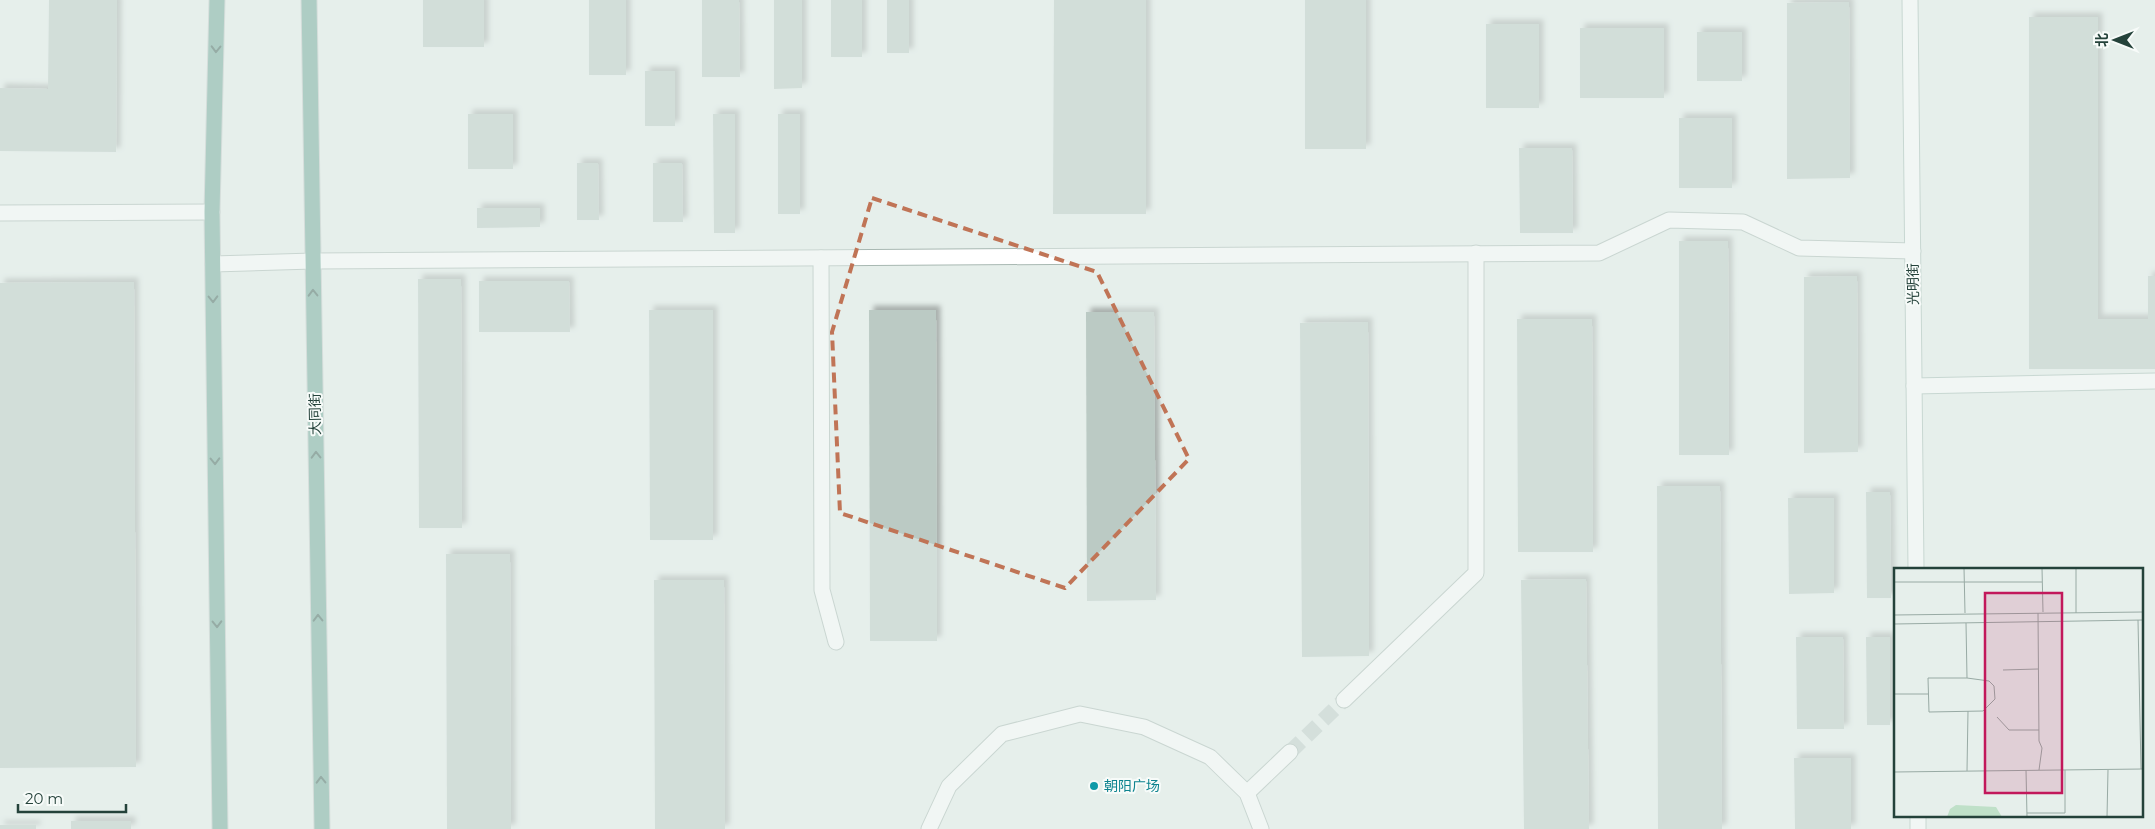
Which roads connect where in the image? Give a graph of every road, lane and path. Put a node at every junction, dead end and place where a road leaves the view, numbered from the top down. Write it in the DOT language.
graph roads {
  1 [pos="217,0"];
  2 [pos="309,0"];
  3 [pos="1910,0"];
  4 [pos="212,212"];
  5 [pos="0,213"];
  6 [pos="1913,251"];
  7 [pos="1476,254"];
  8 [pos="821,258"];
  9 [pos="313,261"];
  10 [pos="213,264"];
  11 [pos="2155,381"];
  12 [pos="1914,386"];
  13 [pos="1916,568"];
  14 [pos="836,642"];
  15 [pos="1344,700"];
  16 [pos="1290,752"];
  17 [pos="1247,793"];
  18 [pos="1918,816"];
  19 [pos="220,829"];
  20 [pos="322,829"];
  21 [pos="929,829"];
  22 [pos="1261,829"];
  23 [pos="1918,829"];
  1 -- 4 [label="main road, one-way"];
  2 -- 9 [label="main road, 大同街"];
  3 -- 6 [label="street, 光明街"];
  4 -- 5 [label="street"];
  4 -- 10 [label="main road"];
  6 -- 7 [label="street"];
  6 -- 12 [label="street, 光明街"];
  7 -- 8 [label="street"];
  7 -- 15 [label="street"];
  8 -- 9 [label="street"];
  8 -- 14 [label="street"];
  9 -- 10 [label="street"];
  20 -- 9 [label="main road, 大同街, one-way"];
  10 -- 19 [label="main road, one-way"];
  11 -- 12 [label="street"];
  12 -- 13 [label="street, 光明街"];
  16 -- 17 [label="street"];
  17 -- 21 [label="street"];
  17 -- 22 [label="street"];
  18 -- 23 [label="street"];
}
